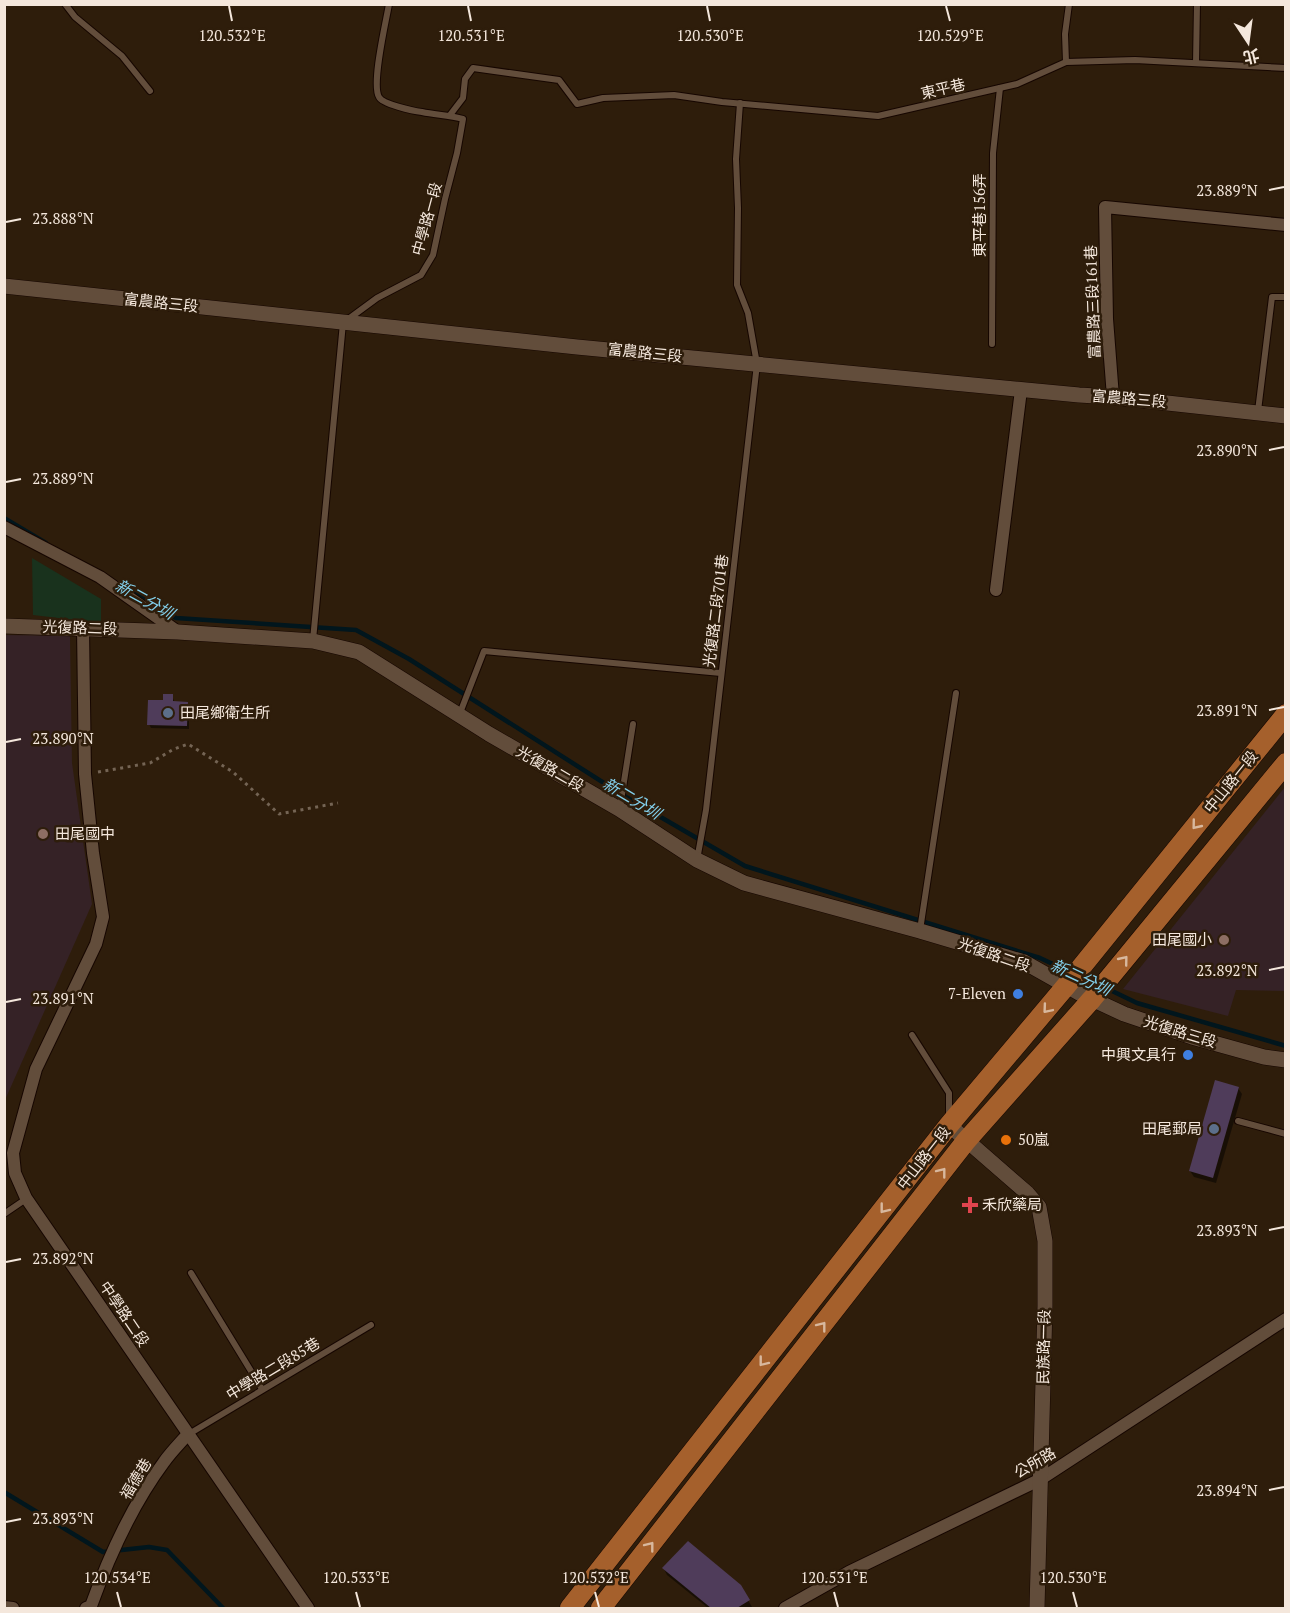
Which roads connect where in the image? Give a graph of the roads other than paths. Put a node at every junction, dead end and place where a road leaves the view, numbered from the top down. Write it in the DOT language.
graph roads {
  1 [pos="65,4"];
  2 [pos="388,4"];
  3 [pos="1069,4"];
  4 [pos="1197,4"];
  5 [pos="1066,62"];
  6 [pos="1196,63"];
  7 [pos="1286,68"];
  8 [pos="1000,88"];
  9 [pos="150,91"];
  10 [pos="740,103"];
  11 [pos="450,115"];
  12 [pos="1286,225"];
  13 [pos="4,286"];
  14 [pos="1286,297"];
  15 [pos="343,323"];
  16 [pos="992,344"];
  17 [pos="757,364"];
  18 [pos="1021,390"];
  19 [pos="1113,397"];
  20 [pos="1258,413"];
  21 [pos="1286,416"];
  22 [pos="4,527"];
  23 [pos="996,590"];
  24 [pos="4,626"];
  25 [pos="83,628"];
  26 [pos="178,632"];
  27 [pos="313,641"];
  28 [pos="721,673"];
  29 [pos="956,693"];
  30 [pos="1286,714"];
  31 [pos="459,715"];
  32 [pos="633,724"];
  33 [pos="1286,763"];
  34 [pos="620,809"];
  35 [pos="697,860"];
  36 [pos="920,931"];
  37 [pos="1079,993"];
  38 [pos="912,1035"];
  39 [pos="1286,1060"];
  40 [pos="1238,1121"];
  41 [pos="949,1125"];
  42 [pos="1286,1134"];
  43 [pos="966,1141"];
  44 [pos="26,1198"];
  45 [pos="4,1214"];
  46 [pos="191,1273"];
  47 [pos="1286,1319"];
  48 [pos="371,1325"];
  49 [pos="262,1389"];
  50 [pos="188,1434"];
  51 [pos="1041,1479"];
  52 [pos="4,1607"];
  53 [pos="13,1608"];
  54 [pos="86,1608"];
  55 [pos="308,1608"];
  56 [pos="570,1608"];
  57 [pos="602,1608"];
  58 [pos="785,1608"];
  59 [pos="1037,1608"];
  1 -- 9 [label="lane"];
  2 -- 11 [label="lane"];
  3 -- 5 [label="lane"];
  4 -- 6 [label="lane"];
  5 -- 6 [label="lane, 東平巷"];
  5 -- 8 [label="lane, 東平巷"];
  6 -- 7 [label="lane, 東平巷"];
  8 -- 10 [label="lane, 東平巷"];
  8 -- 16 [label="lane, 東平巷156弄"];
  10 -- 11 [label="lane, 東平巷"];
  10 -- 17 [label="lane, 光復路二段701巷"];
  11 -- 15 [label="lane, 中學路一段"];
  12 -- 19 [label="street, 富農路三段161巷"];
  13 -- 15 [label="street, 富農路三段"];
  14 -- 20 [label="lane"];
  15 -- 17 [label="street, 富農路三段"];
  15 -- 27 [label="lane"];
  17 -- 18 [label="street, 富農路三段"];
  17 -- 28 [label="lane, 光復路二段701巷"];
  18 -- 19 [label="street, 富農路三段"];
  18 -- 23 [label="street"];
  19 -- 20 [label="street, 富農路三段"];
  20 -- 21 [label="street, 富農路三段"];
  22 -- 26 [label="street"];
  24 -- 25 [label="street, 光復路二段"];
  25 -- 26 [label="street, 光復路二段"];
  25 -- 44 [label="street, 中學路二段"];
  26 -- 27 [label="street, 光復路二段"];
  27 -- 31 [label="street, 光復路二段"];
  28 -- 31 [label="lane"];
  28 -- 35 [label="lane, 光復路二段701巷"];
  29 -- 36 [label="lane"];
  30 -- 37 [label="main road, 中山路一段, one-way"];
  31 -- 34 [label="street, 光復路二段"];
  32 -- 34 [label="lane"];
  37 -- 33 [label="main road, 中山路一段, one-way"];
  34 -- 35 [label="street, 光復路二段"];
  35 -- 36 [label="street, 光復路二段"];
  36 -- 37 [label="street, 光復路二段"];
  37 -- 39 [label="street, 光復路三段"];
  37 -- 41 [label="main road, 中山路一段, one-way"];
  37 -- 43 [label="main road, 中山路一段"];
  38 -- 41 [label="lane"];
  40 -- 42 [label="lane"];
  41 -- 43 [label="street, 民族路一段"];
  41 -- 56 [label="main road, 中山路一段, one-way"];
  43 -- 51 [label="street, 民族路一段"];
  57 -- 43 [label="main road, 中山路一段, one-way"];
  44 -- 45 [label="lane"];
  44 -- 50 [label="street, 中學路二段"];
  46 -- 49 [label="lane"];
  47 -- 51 [label="street, 公所路"];
  48 -- 49 [label="lane, 中學路二段85巷"];
  49 -- 50 [label="lane, 中學路二段85巷"];
  50 -- 54 [label="street, 福德巷"];
  50 -- 55 [label="street, 中學路二段"];
  51 -- 58 [label="street, 公所路"];
  51 -- 59 [label="street, 民族路一段"];
  52 -- 53 [label="street"];
}
